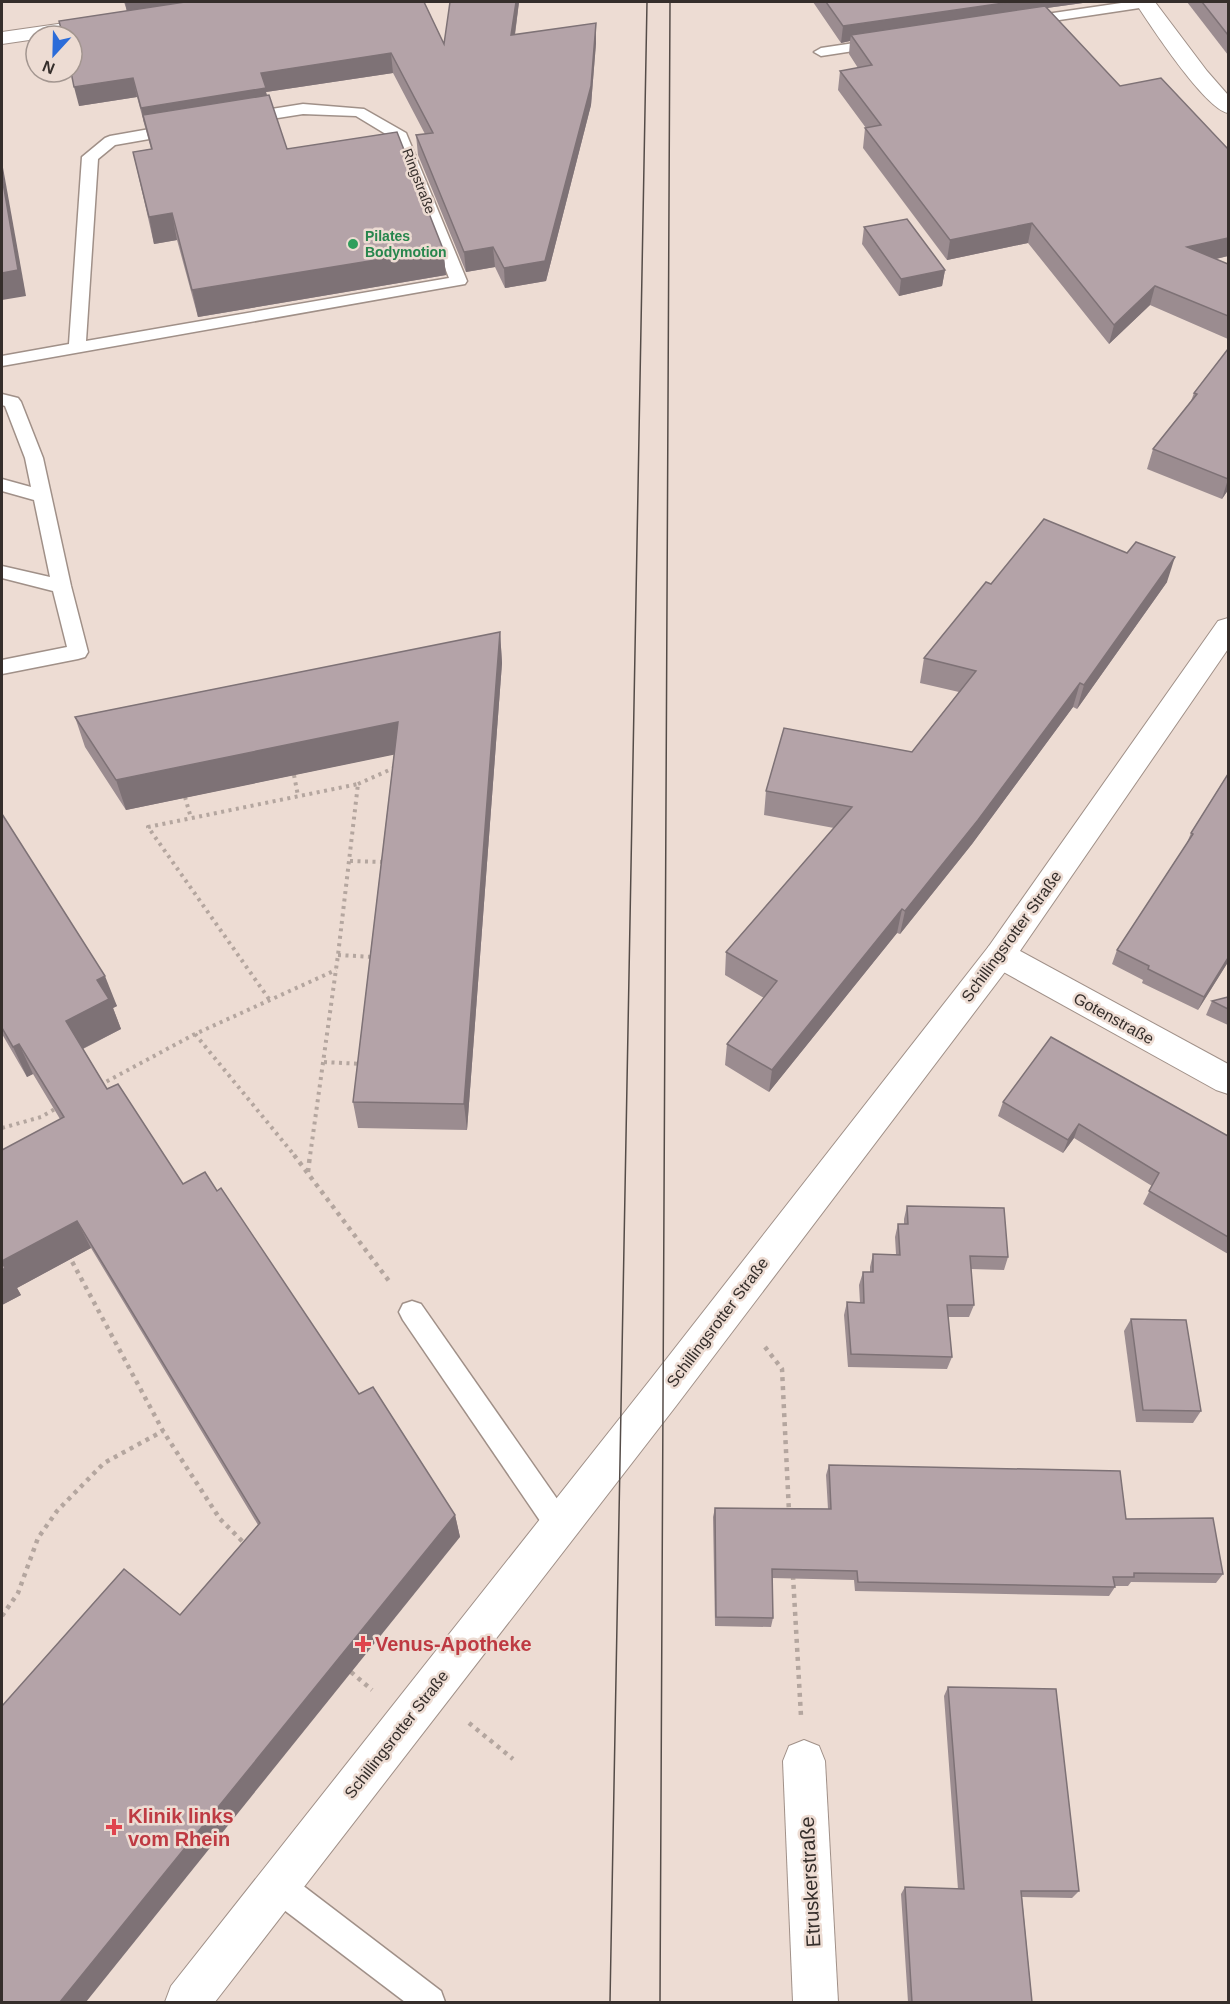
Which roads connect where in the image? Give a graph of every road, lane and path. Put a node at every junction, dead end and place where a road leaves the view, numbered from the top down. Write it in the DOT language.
graph roads {
  1 [pos="1146,2"];
  2 [pos="131,20"];
  3 [pos="1007,24"];
  4 [pos="2,38"];
  5 [pos="890,41"];
  6 [pos="821,52"];
  7 [pos="1228,107"];
  8 [pos="235,120"];
  9 [pos="189,128"];
  10 [pos="77,348"];
  11 [pos="2,361"];
  12 [pos="2,400"];
  13 [pos="2,485"];
  14 [pos="42,496"];
  15 [pos="2,572"];
  16 [pos="61,586"];
  17 [pos="1228,628"];
  18 [pos="2,667"];
  19 [pos="400,766"];
  20 [pos="294,775"];
  21 [pos="358,784"];
  22 [pos="298,796"];
  23 [pos="185,797"];
  24 [pos="191,818"];
  25 [pos="350,861"];
  26 [pos="388,862"];
  27 [pos="338,955"];
  28 [pos="1000,955"];
  29 [pos="378,957"];
  30 [pos="336,970"];
  31 [pos="269,999"];
  32 [pos="195,1034"];
  33 [pos="324,1062"];
  34 [pos="366,1064"];
  35 [pos="1228,1080"];
  36 [pos="100,1085"];
  37 [pos="55,1109"];
  38 [pos="2,1128"];
  39 [pos="308,1172"];
  40 [pos="66,1250"];
  41 [pos="412,1312"];
  42 [pos="765,1347"];
  43 [pos="163,1431"];
  44 [pos="790,1523"];
  45 [pos="559,1525"];
  46 [pos="252,1553"];
  47 [pos="793,1570"];
  48 [pos="2,1616"];
  49 [pos="469,1723"];
  50 [pos="513,1759"];
  51 [pos="804,1761"];
  52 [pos="278,1886"];
  53 [pos="187,2002"];
  54 [pos="430,2002"];
  55 [pos="816,2002"];
  1 -- 3 [label="lane"];
  1 -- 7 [label="street"];
  2 -- 4 [label="street"];
  5 -- 6 [label="lane"];
  8 -- 10 [label="lane, Ringstraße"];
  9 -- 10 [label="lane"];
  10 -- 11 [label="lane, Ringstraße"];
  12 -- 14 [label="lane"];
  13 -- 14 [label="lane"];
  14 -- 16 [label="lane"];
  15 -- 16 [label="lane"];
  16 -- 18 [label="lane"];
  17 -- 28 [label="street, Schillingsrotter Straße"];
  19 -- 21 [label="path"];
  20 -- 22 [label="path"];
  21 -- 22 [label="path"];
  21 -- 25 [label="path"];
  22 -- 24 [label="path"];
  23 -- 24 [label="path"];
  24 -- 31 [label="path"];
  25 -- 26 [label="path"];
  25 -- 27 [label="path"];
  27 -- 29 [label="path"];
  27 -- 30 [label="path"];
  28 -- 35 [label="street, Gotenstraße"];
  28 -- 45 [label="street, Schillingsrotter Straße"];
  30 -- 31 [label="path"];
  30 -- 33 [label="path"];
  31 -- 32 [label="path"];
  32 -- 36 [label="path"];
  32 -- 39 [label="path"];
  33 -- 34 [label="path"];
  33 -- 39 [label="path"];
  37 -- 38 [label="path"];
  39 -- 41 [label="path"];
  40 -- 43 [label="path"];
  41 -- 45 [label="lane"];
  42 -- 44 [label="path"];
  43 -- 46 [label="path"];
  43 -- 48 [label="path"];
  45 -- 52 [label="street, Schillingsrotter Straße"];
  47 -- 51 [label="path"];
  49 -- 50 [label="path"];
  51 -- 55 [label="street, Etruskerstraße"];
  52 -- 53 [label="street, Schillingsrotter Straße"];
  52 -- 54 [label="lane"];
}
